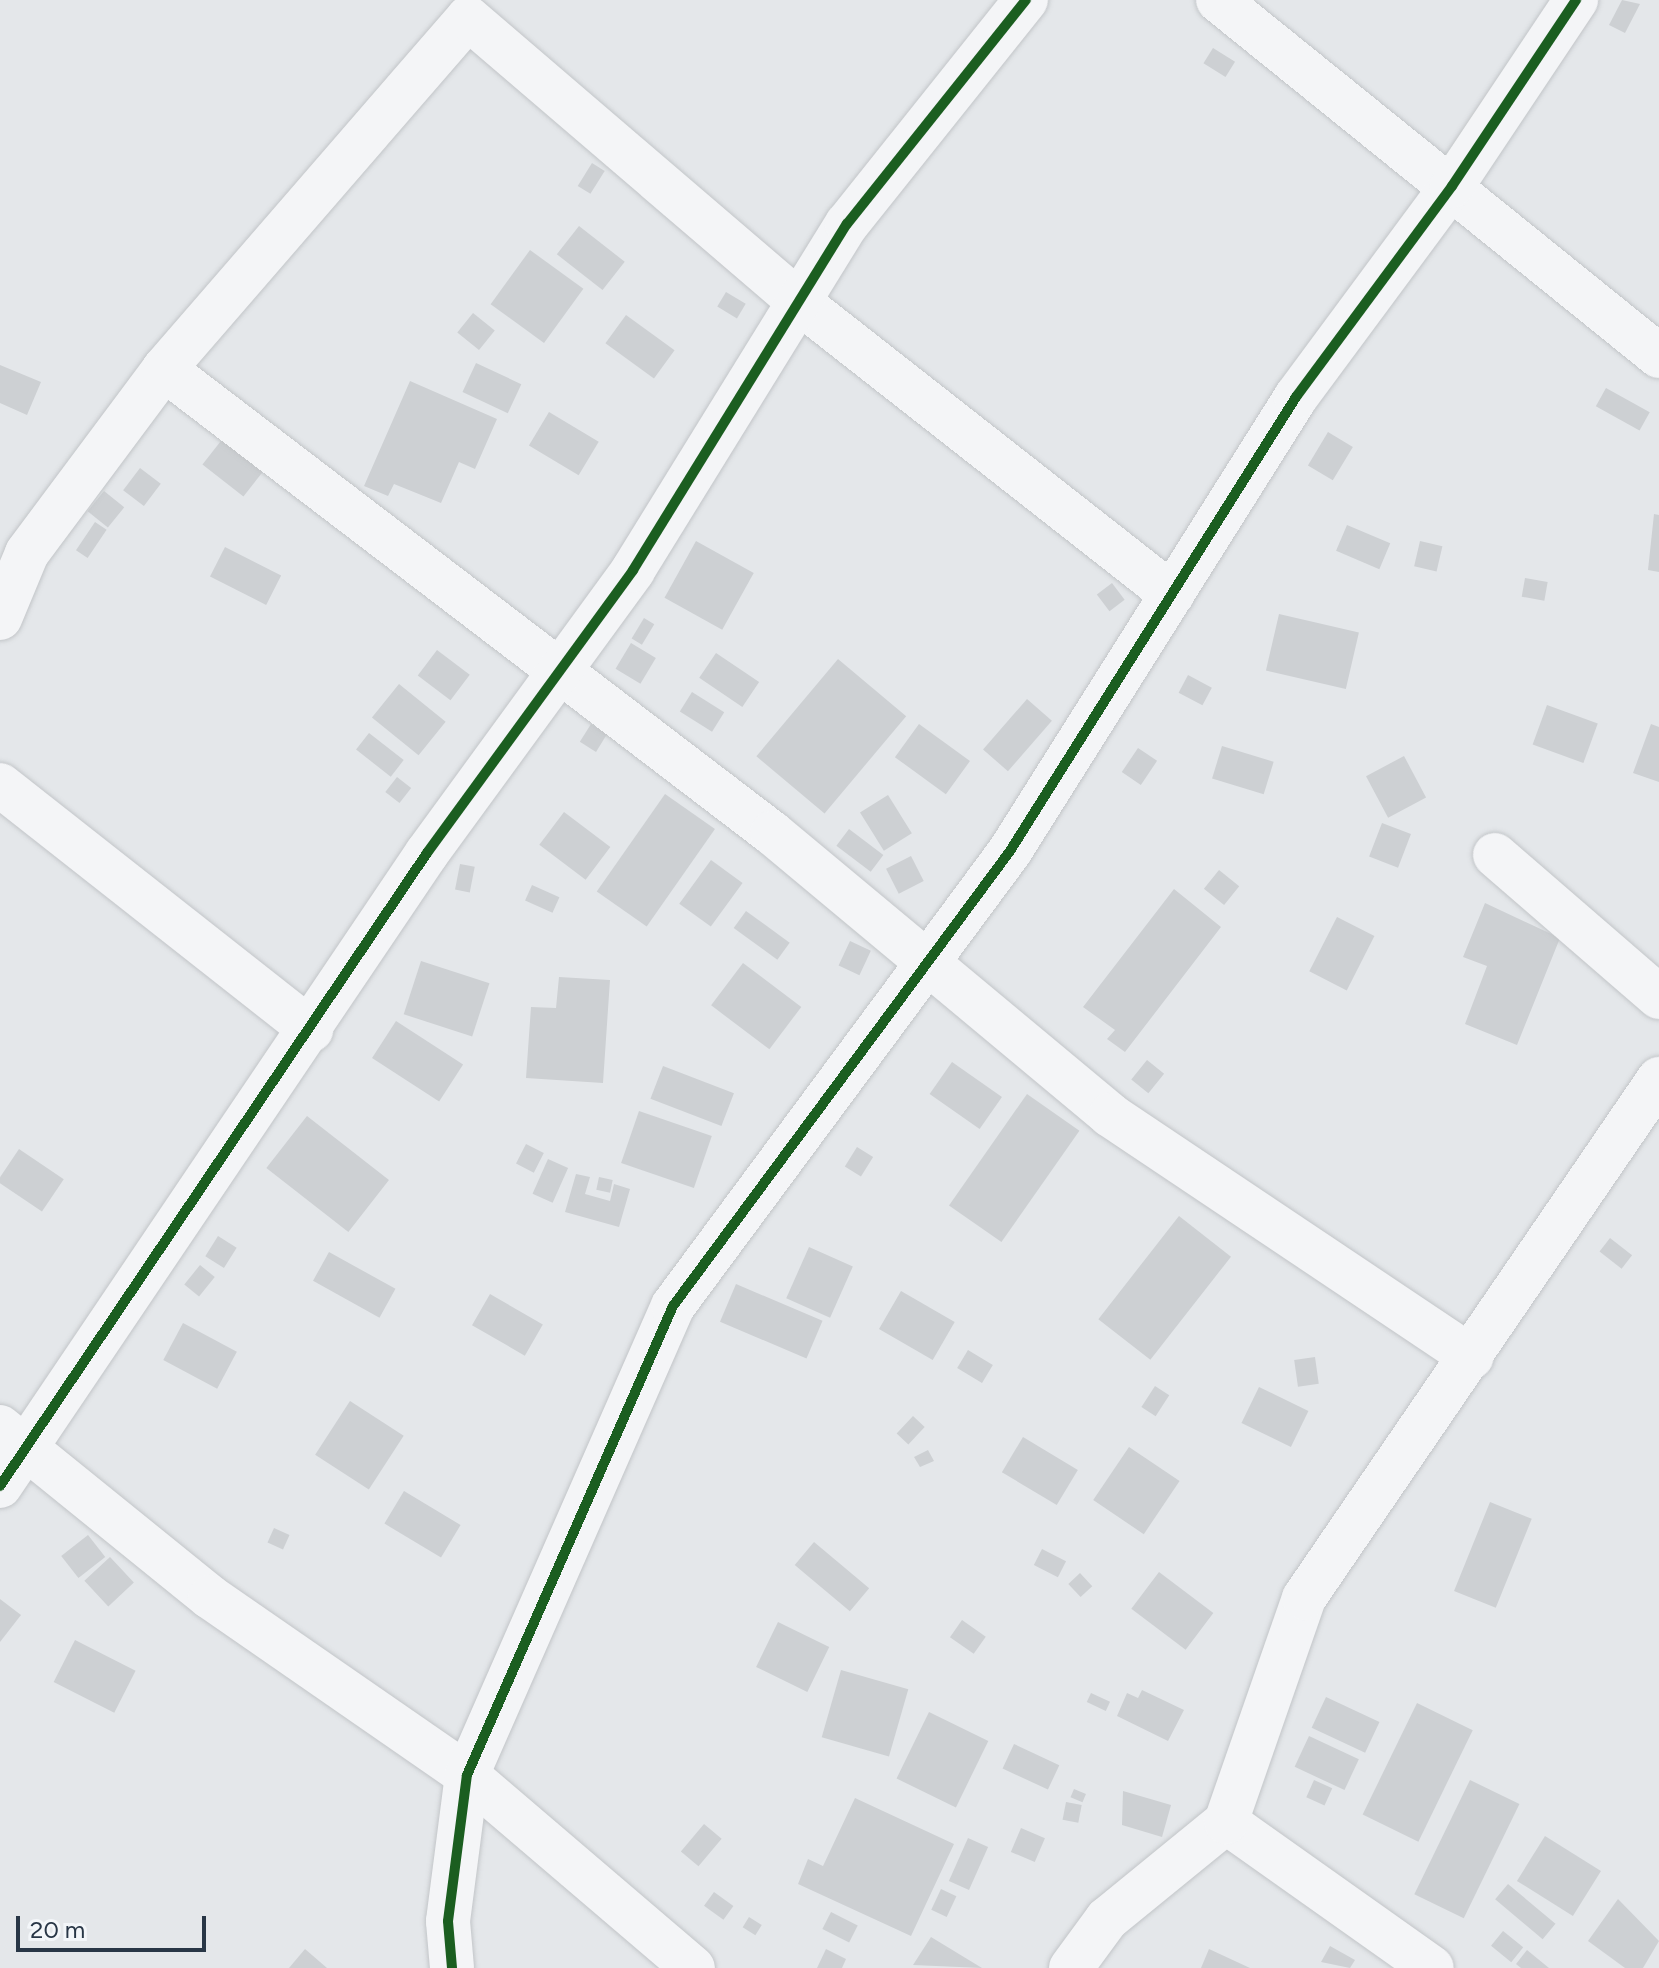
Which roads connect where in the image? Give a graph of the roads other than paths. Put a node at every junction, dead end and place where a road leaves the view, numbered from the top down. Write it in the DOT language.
graph roads {
  1 [pos="1026,0"];
  2 [pos="1218,0"];
  3 [pos="1576,0"];
  4 [pos="1452,186"];
  5 [pos="799,302"];
  6 [pos="1659,356"];
  7 [pos="164,369"];
  8 [pos="1172,594"];
  9 [pos="0,618"];
  10 [pos="557,675"];
  11 [pos="0,785"];
  12 [pos="1495,855"];
  13 [pos="927,962"];
  14 [pos="1659,997"];
  15 [pos="311,1030"];
  16 [pos="1659,1079"];
  17 [pos="1471,1357"];
  18 [pos="14,1438"];
  19 [pos="0,1486"];
  20 [pos="467,1775"];
  21 [pos="1226,1822"];
  22 [pos="452,1968"];
  23 [pos="693,1968"];
  24 [pos="1071,1968"];
  25 [pos="1432,1968"];
  1 -- 5 [label="street"];
  2 -- 4 [label="street"];
  3 -- 4 [label="street"];
  4 -- 6 [label="street"];
  4 -- 8 [label="street"];
  5 -- 7 [label="street"];
  5 -- 8 [label="street"];
  5 -- 10 [label="street"];
  7 -- 9 [label="street"];
  7 -- 10 [label="street"];
  8 -- 13 [label="street"];
  10 -- 13 [label="street"];
  10 -- 15 [label="street"];
  11 -- 15 [label="street"];
  12 -- 14 [label="street"];
  13 -- 17 [label="street"];
  13 -- 20 [label="street"];
  15 -- 18 [label="street"];
  16 -- 17 [label="street"];
  17 -- 21 [label="street"];
  18 -- 19 [label="street"];
  18 -- 20 [label="street"];
  20 -- 22 [label="street"];
  20 -- 23 [label="street"];
  21 -- 24 [label="street"];
  21 -- 25 [label="street"];
}
